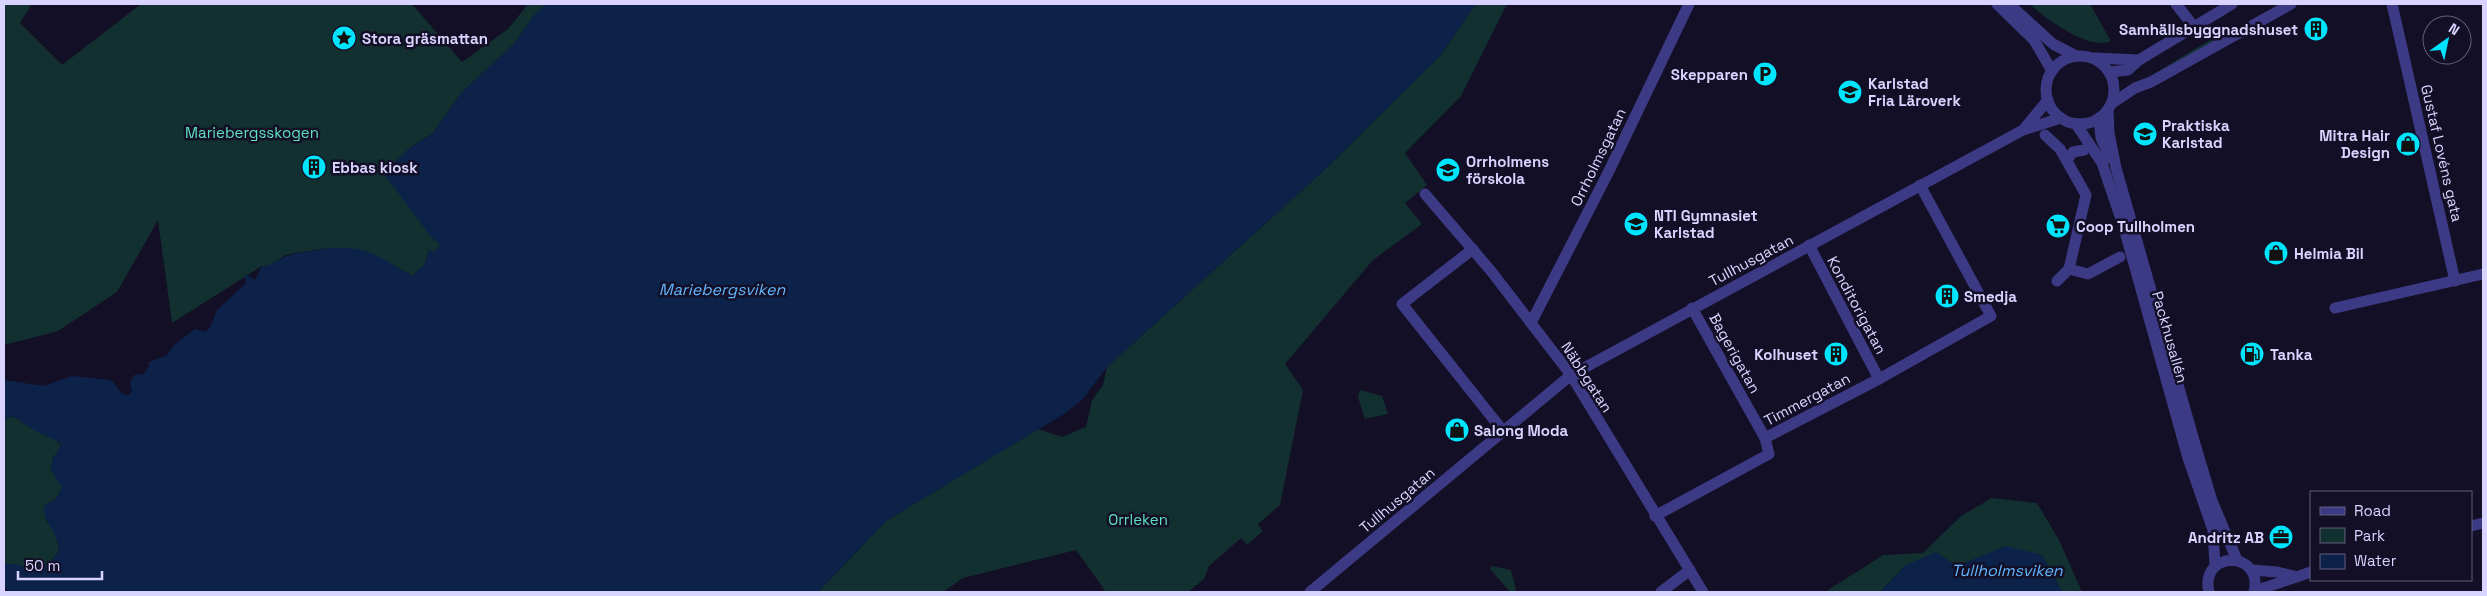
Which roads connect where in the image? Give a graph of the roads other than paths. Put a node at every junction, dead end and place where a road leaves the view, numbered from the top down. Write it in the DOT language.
graph roads {
  1 [pos="1689,4"];
  2 [pos="1997,4"];
  3 [pos="2009,4"];
  4 [pos="2176,4"];
  5 [pos="2232,4"];
  6 [pos="2291,4"];
  7 [pos="2392,4"];
  8 [pos="2194,27"];
  9 [pos="2076,56"];
  10 [pos="2093,58"];
  11 [pos="2139,60"];
  12 [pos="2109,72"];
  13 [pos="2050,75"];
  14 [pos="2048,100"];
  15 [pos="2110,107"];
  16 [pos="2061,118"];
  17 [pos="2099,118"];
  18 [pos="2076,124"];
  19 [pos="2023,130"];
  20 [pos="2045,135"];
  21 [pos="2084,150"];
  22 [pos="2066,160"];
  23 [pos="2116,168"];
  24 [pos="1920,185"];
  25 [pos="1425,194"];
  26 [pos="1809,245"];
  27 [pos="1473,249"];
  28 [pos="2120,257"];
  29 [pos="2069,269"];
  30 [pos="2483,274"];
  31 [pos="2057,281"];
  32 [pos="2456,281"];
  33 [pos="1692,308"];
  34 [pos="2335,308"];
  35 [pos="1531,323"];
  36 [pos="1571,375"];
  37 [pos="1879,378"];
  38 [pos="1503,432"];
  39 [pos="1765,438"];
  40 [pos="1655,516"];
  41 [pos="2237,560"];
  42 [pos="2215,566"];
  43 [pos="1690,570"];
  44 [pos="2252,570"];
  45 [pos="2310,572"];
  46 [pos="2294,576"];
  47 [pos="1310,592"];
  48 [pos="1662,592"];
  49 [pos="1703,592"];
  50 [pos="2209,592"];
  51 [pos="2255,592"];
  1 -- 35 [label="street, Orrholmsgatan"];
  2 -- 13 [label="street"];
  3 -- 9 [label="street"];
  4 -- 8 [label="street"];
  5 -- 8 [label="street"];
  6 -- 15 [label="street"];
  7 -- 32 [label="street, Gustaf Lovéns gata"];
  8 -- 11 [label="street"];
  9 -- 10 [label="street"];
  9 -- 13 [label="street"];
  10 -- 11 [label="street"];
  10 -- 12 [label="street"];
  11 -- 12 [label="street"];
  12 -- 15 [label="street"];
  13 -- 14 [label="street"];
  14 -- 16 [label="street"];
  14 -- 19 [label="street, Tullhusgatan"];
  15 -- 17 [label="street"];
  15 -- 23 [label="street, Packhusallén"];
  16 -- 18 [label="street"];
  16 -- 19 [label="street, Tullhusgatan"];
  17 -- 18 [label="street"];
  17 -- 23 [label="street, Packhusallén"];
  18 -- 42 [label="street, Packhusallén"];
  19 -- 24 [label="street, Tullhusgatan"];
  20 -- 22 [label="street"];
  21 -- 22 [label="street"];
  22 -- 29 [label="street"];
  23 -- 41 [label="street, Packhusallén"];
  24 -- 26 [label="street, Tullhusgatan"];
  24 -- 37 [label="street, Timmergatan"];
  25 -- 27 [label="street, Näbbgatan"];
  26 -- 33 [label="street, Tullhusgatan"];
  26 -- 37 [label="street, Konditorigatan"];
  27 -- 35 [label="street, Näbbgatan"];
  27 -- 38 [label="street"];
  28 -- 29 [label="street"];
  29 -- 31 [label="street"];
  30 -- 32 [label="street"];
  32 -- 34 [label="street"];
  33 -- 36 [label="street, Tullhusgatan"];
  33 -- 39 [label="street, Bagerigatan"];
  35 -- 36 [label="street, Näbbgatan"];
  36 -- 38 [label="street, Tullhusgatan"];
  36 -- 40 [label="street, Näbbgatan"];
  37 -- 39 [label="street, Timmergatan"];
  38 -- 47 [label="street, Tullhusgatan"];
  39 -- 40 [label="street, Timmergatan"];
  40 -- 43 [label="street, Näbbgatan"];
  41 -- 42 [label="street"];
  41 -- 44 [label="street"];
  42 -- 50 [label="street, Packhusallén"];
  43 -- 48 [label="street"];
  43 -- 49 [label="street, Näbbgatan"];
  44 -- 46 [label="street"];
  44 -- 51 [label="street"];
  45 -- 46 [label="street"];
  46 -- 51 [label="street"];
}
